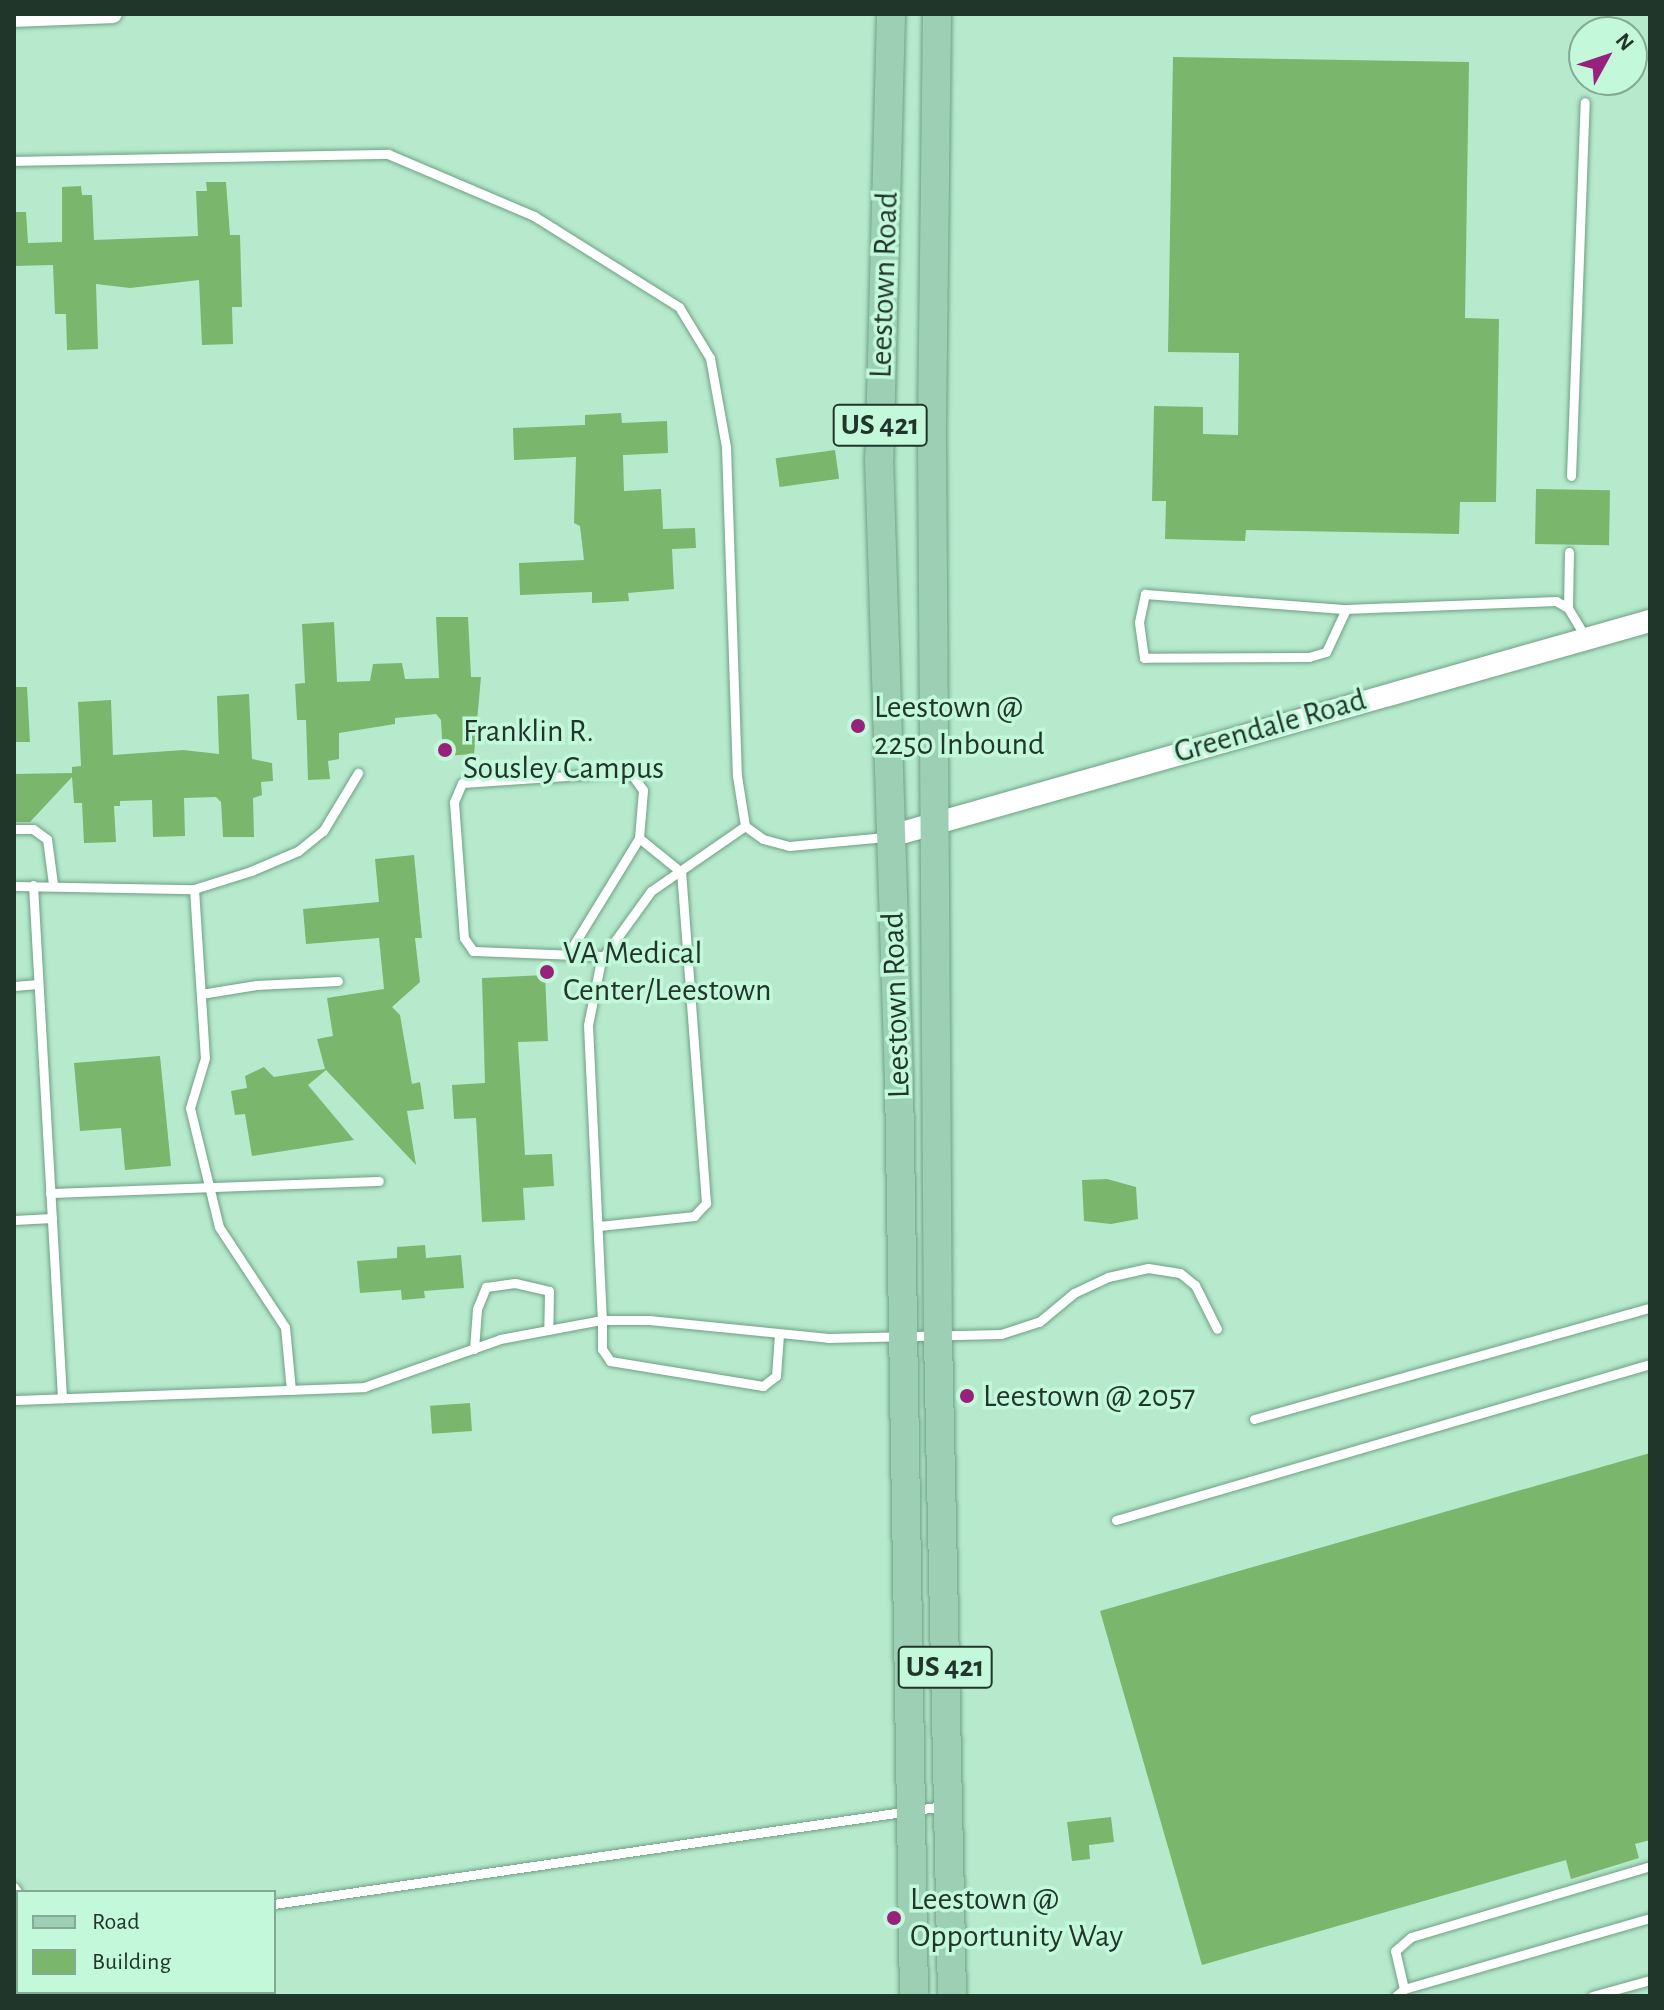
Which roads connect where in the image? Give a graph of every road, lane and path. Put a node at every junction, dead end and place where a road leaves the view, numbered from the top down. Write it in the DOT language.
graph roads {
  1 [pos="113,14"];
  2 [pos="891,14"];
  3 [pos="937,14"];
  4 [pos="14,18"];
  5 [pos="1585,102"];
  6 [pos="14,161"];
  7 [pos="1571,476"];
  8 [pos="1569,552"];
  9 [pos="1568,608"];
  10 [pos="1346,609"];
  11 [pos="1650,621"];
  12 [pos="1586,638"];
  13 [pos="358,773"];
  14 [pos="937,819"];
  15 [pos="745,826"];
  16 [pos="14,829"];
  17 [pos="891,836"];
  18 [pos="639,838"];
  19 [pos="681,872"];
  20 [pos="53,884"];
  21 [pos="33,885"];
  22 [pos="14,886"];
  23 [pos="194,889"];
  24 [pos="568,954"];
  25 [pos="603,956"];
  26 [pos="338,981"];
  27 [pos="38,984"];
  28 [pos="14,986"];
  29 [pos="201,994"];
  30 [pos="379,1181"];
  31 [pos="209,1187"];
  32 [pos="50,1193"];
  33 [pos="52,1218"];
  34 [pos="14,1220"];
  35 [pos="599,1226"];
  36 [pos="1650,1308"];
  37 [pos="602,1320"];
  38 [pos="1217,1329"];
  39 [pos="548,1330"];
  40 [pos="779,1334"];
  41 [pos="938,1337"];
  42 [pos="901,1338"];
  43 [pos="474,1349"];
  44 [pos="1650,1364"];
  45 [pos="291,1390"];
  46 [pos="62,1398"];
  47 [pos="14,1400"];
  48 [pos="1254,1419"];
  49 [pos="1116,1520"];
  50 [pos="949,1806"];
  51 [pos="914,1809"];
  52 [pos="1650,1866"];
  53 [pos="276,1904"];
  54 [pos="1650,1918"];
  55 [pos="1650,1980"];
  56 [pos="1404,1989"];
  57 [pos="914,1996"];
  58 [pos="952,1996"];
  59 [pos="1396,1996"];
  60 [pos="1592,1996"];
  1 -- 4 [label="street"];
  2 -- 17 [label="main road, Leestown Road / US 421"];
  3 -- 14 [label="main road, Leestown Road / US 421"];
  5 -- 7 [label="lane"];
  6 -- 15 [label="lane"];
  8 -- 9 [label="lane"];
  9 -- 10 [label="lane"];
  9 -- 12 [label="lane"];
  10 -- 10 [label="lane"];
  11 -- 12 [label="street, Greendale Road"];
  12 -- 14 [label="street, Greendale Road"];
  13 -- 23 [label="lane"];
  14 -- 17 [label="street, Greendale Road"];
  14 -- 41 [label="main road, Leestown Road"];
  15 -- 17 [label="lane"];
  15 -- 19 [label="lane"];
  16 -- 20 [label="lane"];
  17 -- 42 [label="main road, Leestown Road"];
  18 -- 19 [label="lane"];
  18 -- 24 [label="lane"];
  18 -- 24 [label="lane"];
  19 -- 25 [label="lane"];
  19 -- 35 [label="lane"];
  20 -- 21 [label="lane"];
  20 -- 23 [label="lane"];
  21 -- 22 [label="lane"];
  21 -- 27 [label="lane"];
  23 -- 29 [label="lane"];
  24 -- 25 [label="lane"];
  25 -- 35 [label="lane"];
  26 -- 29 [label="lane"];
  27 -- 28 [label="lane"];
  27 -- 32 [label="lane"];
  29 -- 31 [label="lane"];
  30 -- 31 [label="lane"];
  31 -- 32 [label="lane"];
  31 -- 45 [label="lane"];
  32 -- 33 [label="lane"];
  33 -- 34 [label="lane"];
  33 -- 46 [label="lane"];
  35 -- 37 [label="lane"];
  36 -- 48 [label="lane"];
  37 -- 39 [label="lane"];
  37 -- 40 [label="lane"];
  37 -- 40 [label="lane"];
  38 -- 41 [label="lane"];
  39 -- 43 [label="lane"];
  39 -- 43 [label="lane"];
  40 -- 42 [label="lane"];
  41 -- 42 [label="lane"];
  41 -- 50 [label="main road, Leestown Road / US 421"];
  42 -- 51 [label="main road, Leestown Road / US 421"];
  43 -- 45 [label="lane"];
  44 -- 49 [label="lane"];
  45 -- 46 [label="lane"];
  46 -- 47 [label="lane"];
  50 -- 51 [label="lane"];
  50 -- 58 [label="main road, Leestown Road / US 421"];
  51 -- 53 [label="lane"];
  51 -- 57 [label="main road, Leestown Road / US 421"];
  52 -- 56 [label="lane"];
  54 -- 56 [label="lane"];
  55 -- 60 [label="lane"];
  56 -- 59 [label="lane"];
}
